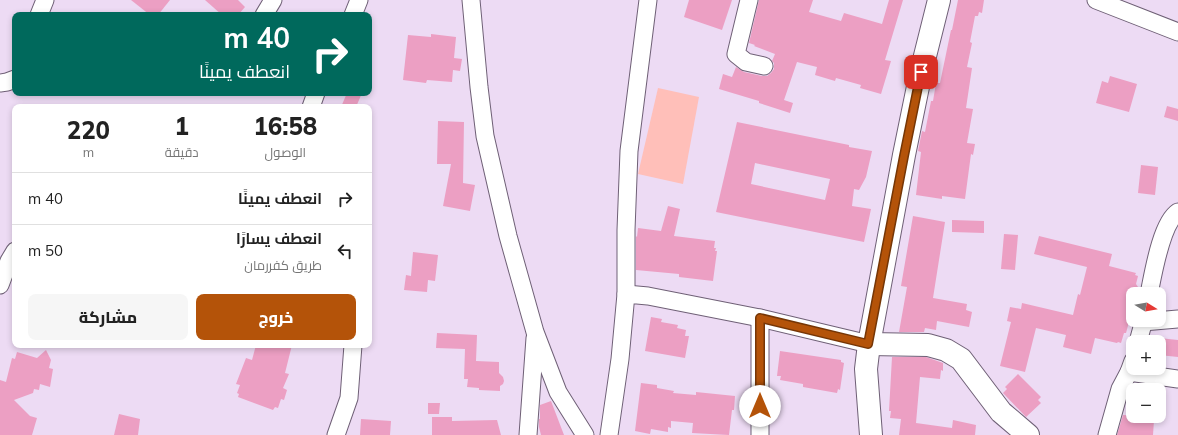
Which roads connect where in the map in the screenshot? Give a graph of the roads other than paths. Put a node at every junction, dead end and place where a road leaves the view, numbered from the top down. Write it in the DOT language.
graph roads {
  1 [pos="45,0"];
  2 [pos="273,0"];
  3 [pos="359,0"];
  4 [pos="471,0"];
  5 [pos="648,0"];
  6 [pos="749,0"];
  7 [pos="939,0"];
  8 [pos="1096,0"];
  9 [pos="40,12"];
  10 [pos="266,12"];
  11 [pos="354,12"];
  12 [pos="1178,32"];
  13 [pos="764,66"];
  14 [pos="12,80"];
  15 [pos="0,83"];
  16 [pos="1178,212"];
  17 [pos="12,256"];
  18 [pos="0,285"];
  19 [pos="1151,287"];
  20 [pos="626,294"];
  21 [pos="760,318"];
  22 [pos="1178,319"];
  23 [pos="1166,320"];
  24 [pos="535,332"];
  25 [pos="868,344"];
  26 [pos="353,348"];
  27 [pos="1127,375"];
  28 [pos="1162,375"];
  29 [pos="1178,379"];
  30 [pos="336,435"];
  31 [pos="528,435"];
  32 [pos="585,435"];
  33 [pos="609,435"];
  34 [pos="760,435"];
  35 [pos="871,435"];
  36 [pos="1028,435"];
  37 [pos="1107,435"];
  1 -- 9 [label="street"];
  2 -- 10 [label="street"];
  3 -- 11 [label="street"];
  4 -- 24 [label="street"];
  5 -- 20 [label="street"];
  6 -- 13 [label="street"];
  7 -- 25 [label="main road"];
  8 -- 12 [label="street"];
  14 -- 15 [label="street"];
  16 -- 19 [label="street"];
  17 -- 18 [label="street"];
  20 -- 21 [label="street"];
  20 -- 33 [label="street"];
  21 -- 25 [label="street"];
  21 -- 34 [label="street"];
  22 -- 23 [label="street"];
  24 -- 31 [label="street"];
  24 -- 32 [label="street"];
  25 -- 35 [label="main road"];
  25 -- 36 [label="main road"];
  26 -- 30 [label="street"];
  27 -- 37 [label="street"];
  28 -- 29 [label="street"];
}
